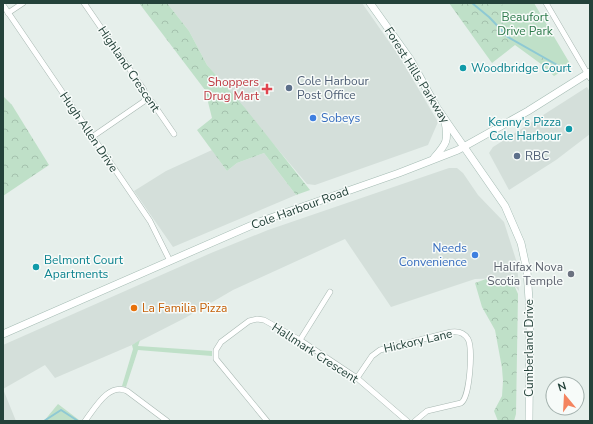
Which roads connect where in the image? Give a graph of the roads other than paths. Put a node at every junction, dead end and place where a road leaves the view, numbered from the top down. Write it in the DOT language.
graph roads {
  1 [pos="23,3"];
  2 [pos="84,3"];
  3 [pos="370,3"];
  4 [pos="546,3"];
  5 [pos="3,6"];
  6 [pos="8,13"];
  7 [pos="589,74"];
  8 [pos="146,98"];
  9 [pos="445,120"];
  10 [pos="174,134"];
  11 [pos="92,136"];
  12 [pos="464,147"];
  13 [pos="433,160"];
  14 [pos="170,261"];
  15 [pos="330,292"];
  16 [pos="3,334"];
  17 [pos="300,340"];
  18 [pos="357,378"];
  19 [pos="85,421"];
  20 [pos="167,421"];
  21 [pos="267,421"];
  22 [pos="407,421"];
  23 [pos="415,421"];
  24 [pos="529,421"];
  1 -- 6 [label="street"];
  2 -- 8 [label="street, Highland Crescent"];
  3 -- 9 [label="main road, Forest Hills Parkway"];
  4 -- 7 [label="street"];
  5 -- 6 [label="street, Hugh Allen Drive"];
  6 -- 11 [label="street, Hugh Allen Drive"];
  7 -- 12 [label="main road, Cole Harbour Road"];
  8 -- 10 [label="street, Highland Crescent"];
  8 -- 11 [label="street"];
  9 -- 12 [label="main road, Forest Hills Parkway"];
  9 -- 13 [label="main road"];
  11 -- 14 [label="street, Hugh Allen Drive"];
  12 -- 13 [label="main road, Cole Harbour Road"];
  12 -- 24 [label="main road, Cumberland Drive"];
  13 -- 14 [label="main road, Cole Harbour Road"];
  14 -- 16 [label="main road, Cole Harbour Road"];
  15 -- 17 [label="street"];
  17 -- 18 [label="street, Hallmark Crescent"];
  17 -- 21 [label="street, Hallmark Crescent"];
  18 -- 22 [label="street, Hallmark Crescent"];
  18 -- 23 [label="street, Hickory Lane"];
  19 -- 20 [label="street"];
}
